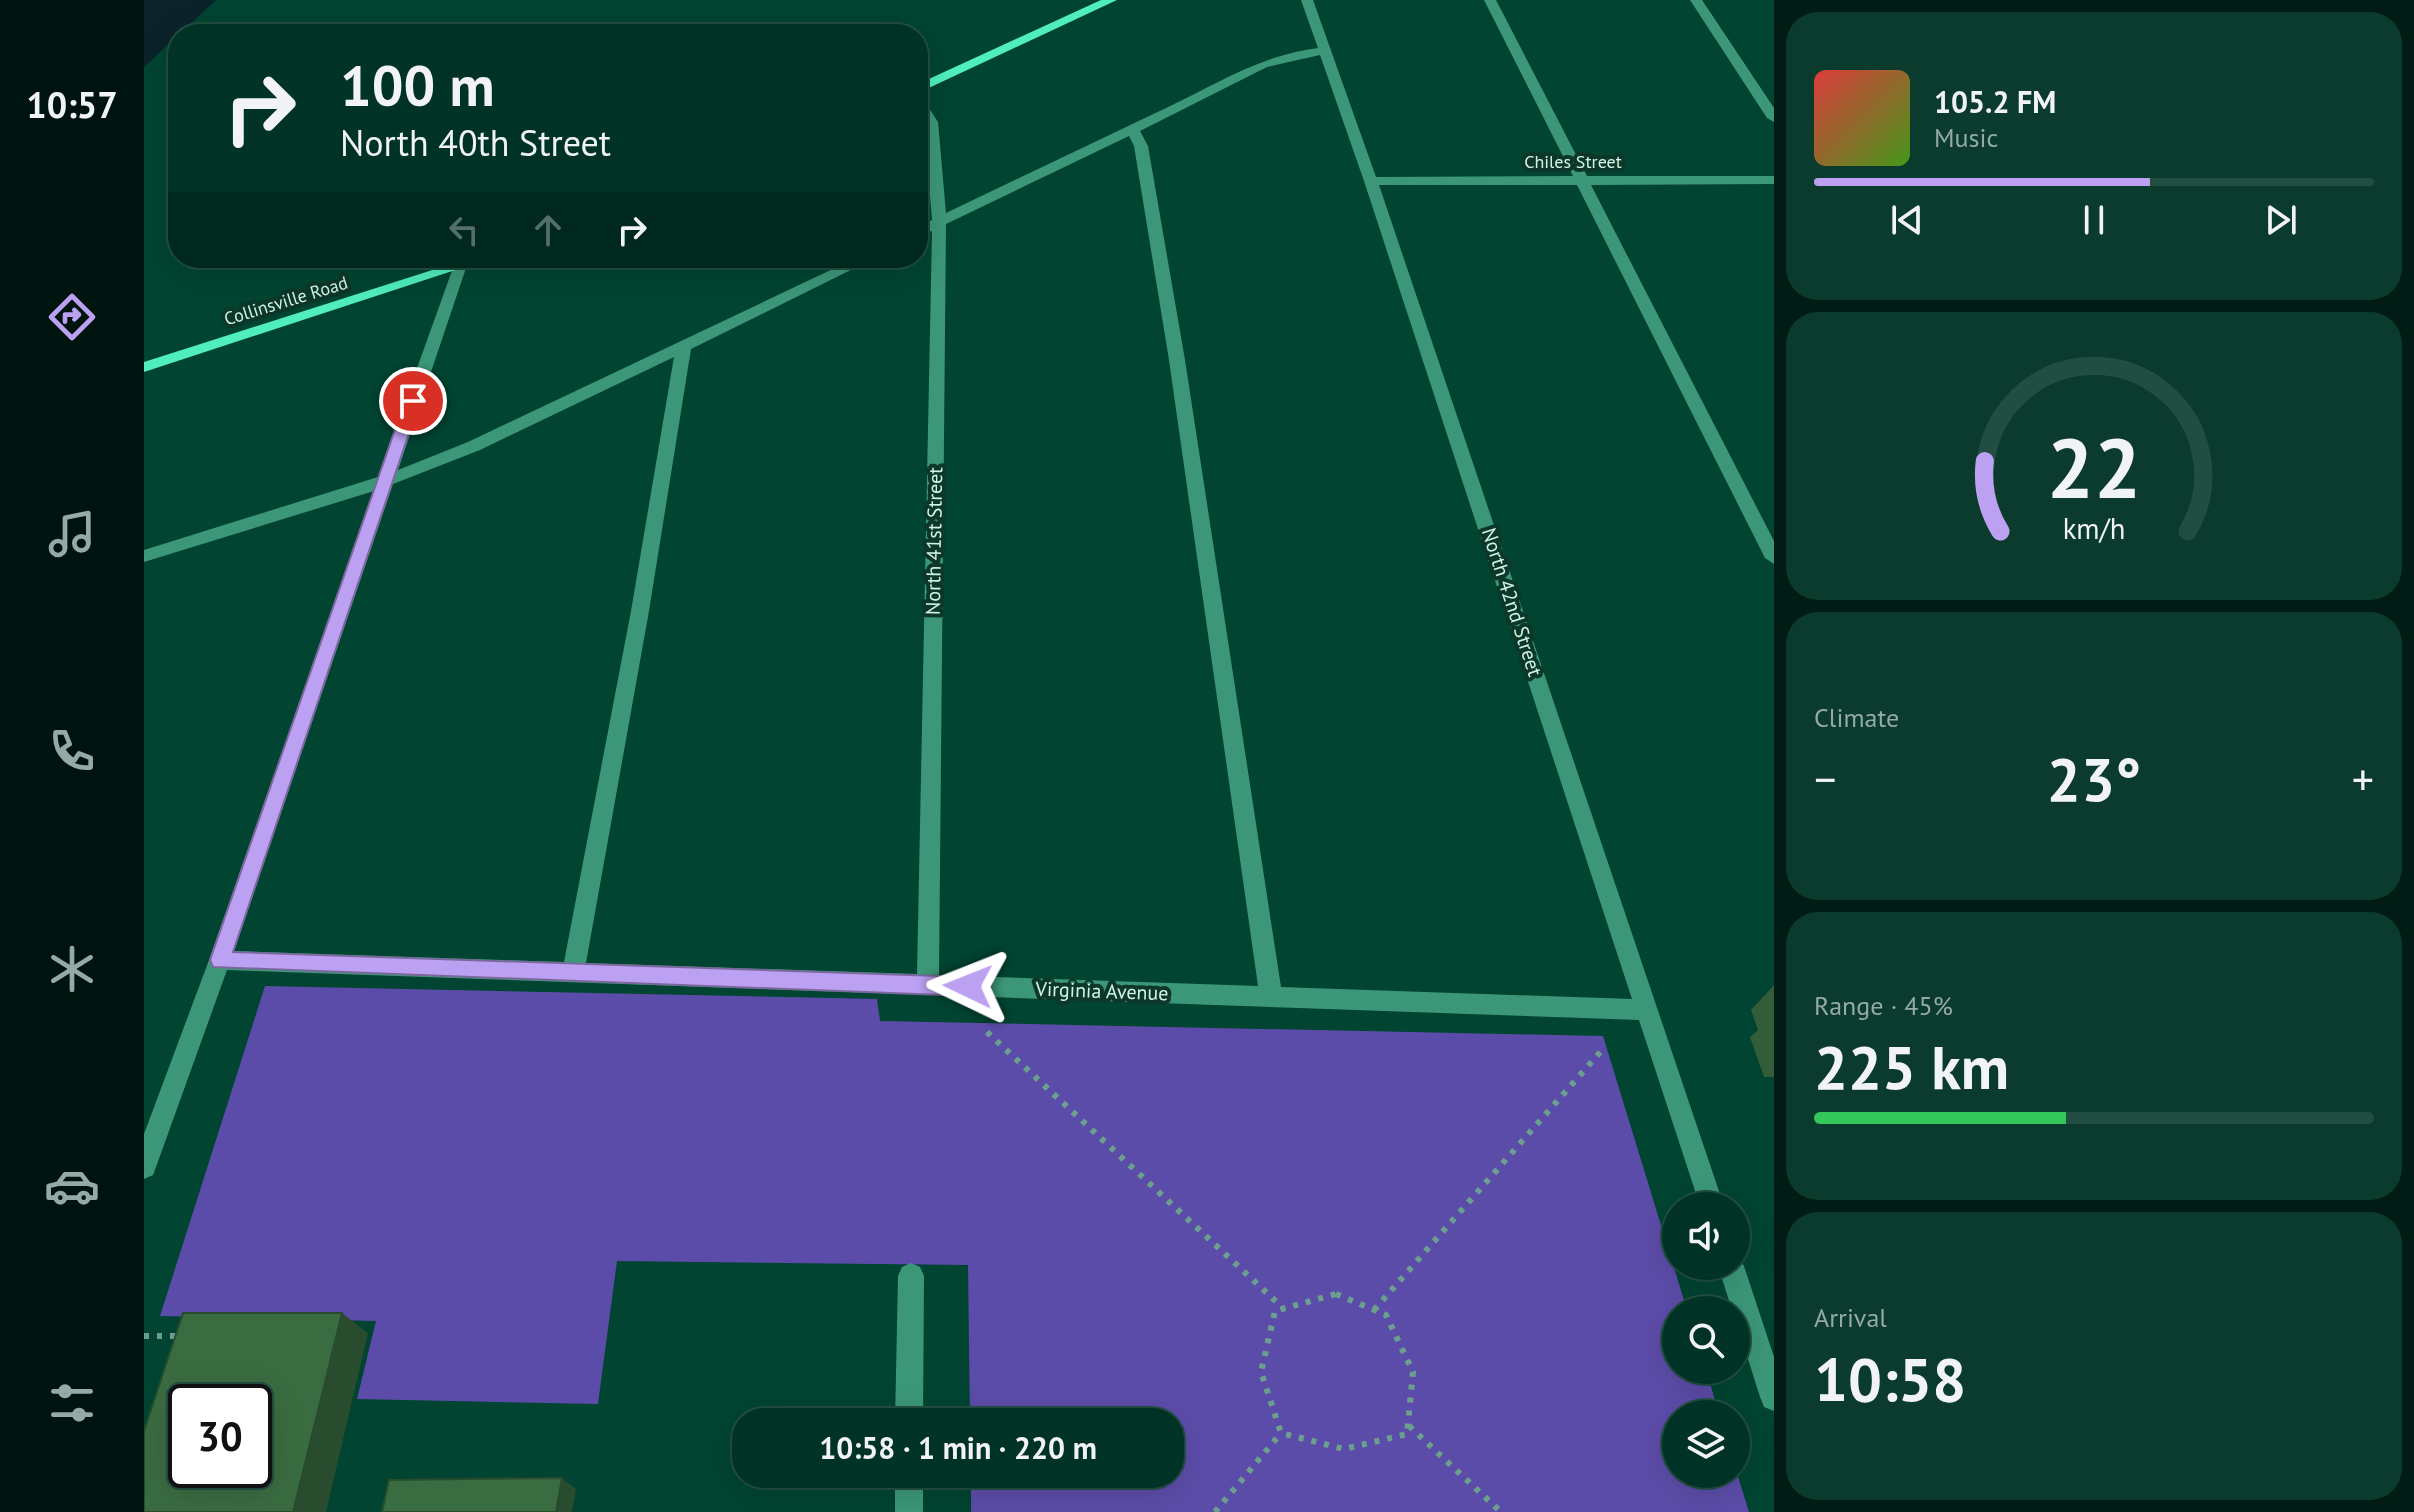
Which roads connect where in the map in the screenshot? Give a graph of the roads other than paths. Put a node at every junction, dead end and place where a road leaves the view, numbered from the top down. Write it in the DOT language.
graph roads {
  1 [pos="1111,0"];
  2 [pos="1307,0"];
  3 [pos="1490,0"];
  4 [pos="1696,0"];
  5 [pos="1325,51"];
  6 [pos="928,84"];
  7 [pos="928,117"];
  8 [pos="1774,118"];
  9 [pos="1132,128"];
  10 [pos="1581,180"];
  11 [pos="1774,180"];
  12 [pos="1371,181"];
  13 [pos="939,220"];
  14 [pos="928,226"];
  15 [pos="459,268"];
  16 [pos="847,268"];
  17 [pos="683,348"];
  18 [pos="144,367"];
  19 [pos="385,481"];
  20 [pos="144,556"];
  21 [pos="1774,558"];
  22 [pos="220,960"];
  23 [pos="573,972"];
  24 [pos="928,985"];
  25 [pos="1271,997"];
  26 [pos="1648,1010"];
  27 [pos="144,1167"];
  28 [pos="1707,1192"];
  29 [pos="911,1276"];
  30 [pos="1736,1280"];
  31 [pos="1769,1368"];
  32 [pos="1774,1397"];
  33 [pos="909,1408"];
  34 [pos="909,1488"];
  35 [pos="909,1512"];
  1 -- 6 [label="main road"];
  2 -- 5 [label="street, North 42nd Street"];
  3 -- 10 [label="street"];
  4 -- 8 [label="street"];
  5 -- 9 [label="street"];
  5 -- 12 [label="street, North 42nd Street"];
  7 -- 13 [label="street, North 41st Street"];
  9 -- 13 [label="street"];
  9 -- 25 [label="street"];
  10 -- 11 [label="street, Chiles Street"];
  10 -- 12 [label="street, Chiles Street"];
  10 -- 21 [label="street"];
  12 -- 26 [label="street, North 42nd Street"];
  13 -- 14 [label="street"];
  13 -- 24 [label="street, North 41st Street"];
  15 -- 18 [label="main road, Collinsville Road"];
  15 -- 19 [label="street"];
  16 -- 17 [label="street"];
  17 -- 19 [label="street"];
  17 -- 23 [label="street"];
  19 -- 20 [label="street"];
  19 -- 22 [label="street"];
  22 -- 23 [label="street, Virginia Avenue"];
  22 -- 27 [label="street"];
  23 -- 24 [label="street, Virginia Avenue"];
  24 -- 25 [label="street, Virginia Avenue"];
  25 -- 26 [label="street, Virginia Avenue"];
  26 -- 28 [label="street, North 42nd Street"];
  29 -- 33 [label="street"];
  30 -- 31 [label="street"];
  31 -- 32 [label="street"];
  34 -- 35 [label="street"];
}
